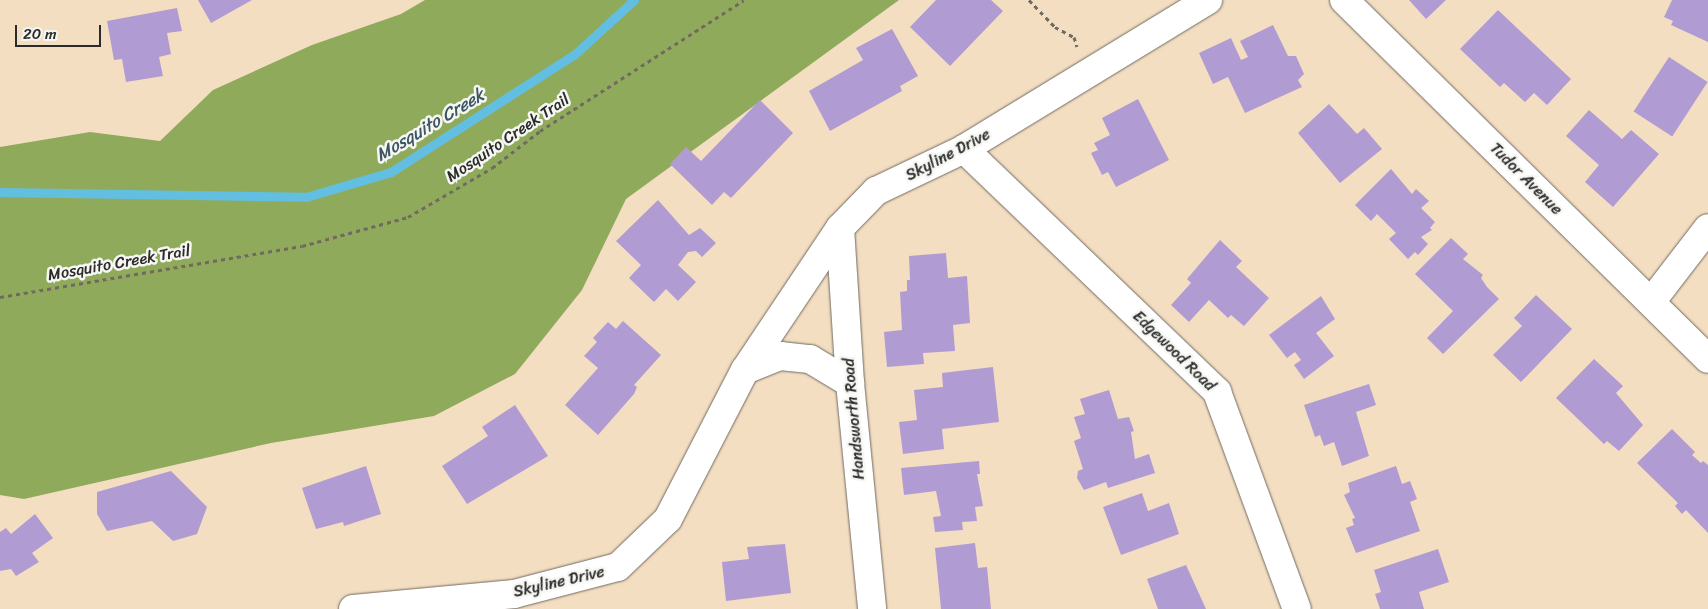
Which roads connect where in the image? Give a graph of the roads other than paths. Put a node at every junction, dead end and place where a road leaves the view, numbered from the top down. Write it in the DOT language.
graph roads {
  1 [pos="1208,0"];
  2 [pos="1344,0"];
  3 [pos="964,149"];
  4 [pos="840,228"];
  5 [pos="1708,228"];
  6 [pos="1651,302"];
  7 [pos="1708,359"];
  8 [pos="745,370"];
  9 [pos="850,383"];
  10 [pos="515,601"];
  11 [pos="353,609"];
  12 [pos="872,609"];
  13 [pos="1297,609"];
  1 -- 3 [label="street, Skyline Drive"];
  2 -- 6 [label="street, Tudor Avenue"];
  3 -- 4 [label="street, Skyline Drive"];
  3 -- 13 [label="street, Edgewood Road"];
  4 -- 8 [label="street, Skyline Drive"];
  4 -- 9 [label="street, Handsworth Road"];
  5 -- 6 [label="street"];
  6 -- 7 [label="street, Tudor Avenue"];
  8 -- 9 [label="street"];
  8 -- 10 [label="street, Skyline Drive"];
  9 -- 12 [label="street, Handsworth Road"];
  10 -- 11 [label="street, Skyline Drive"];
}
